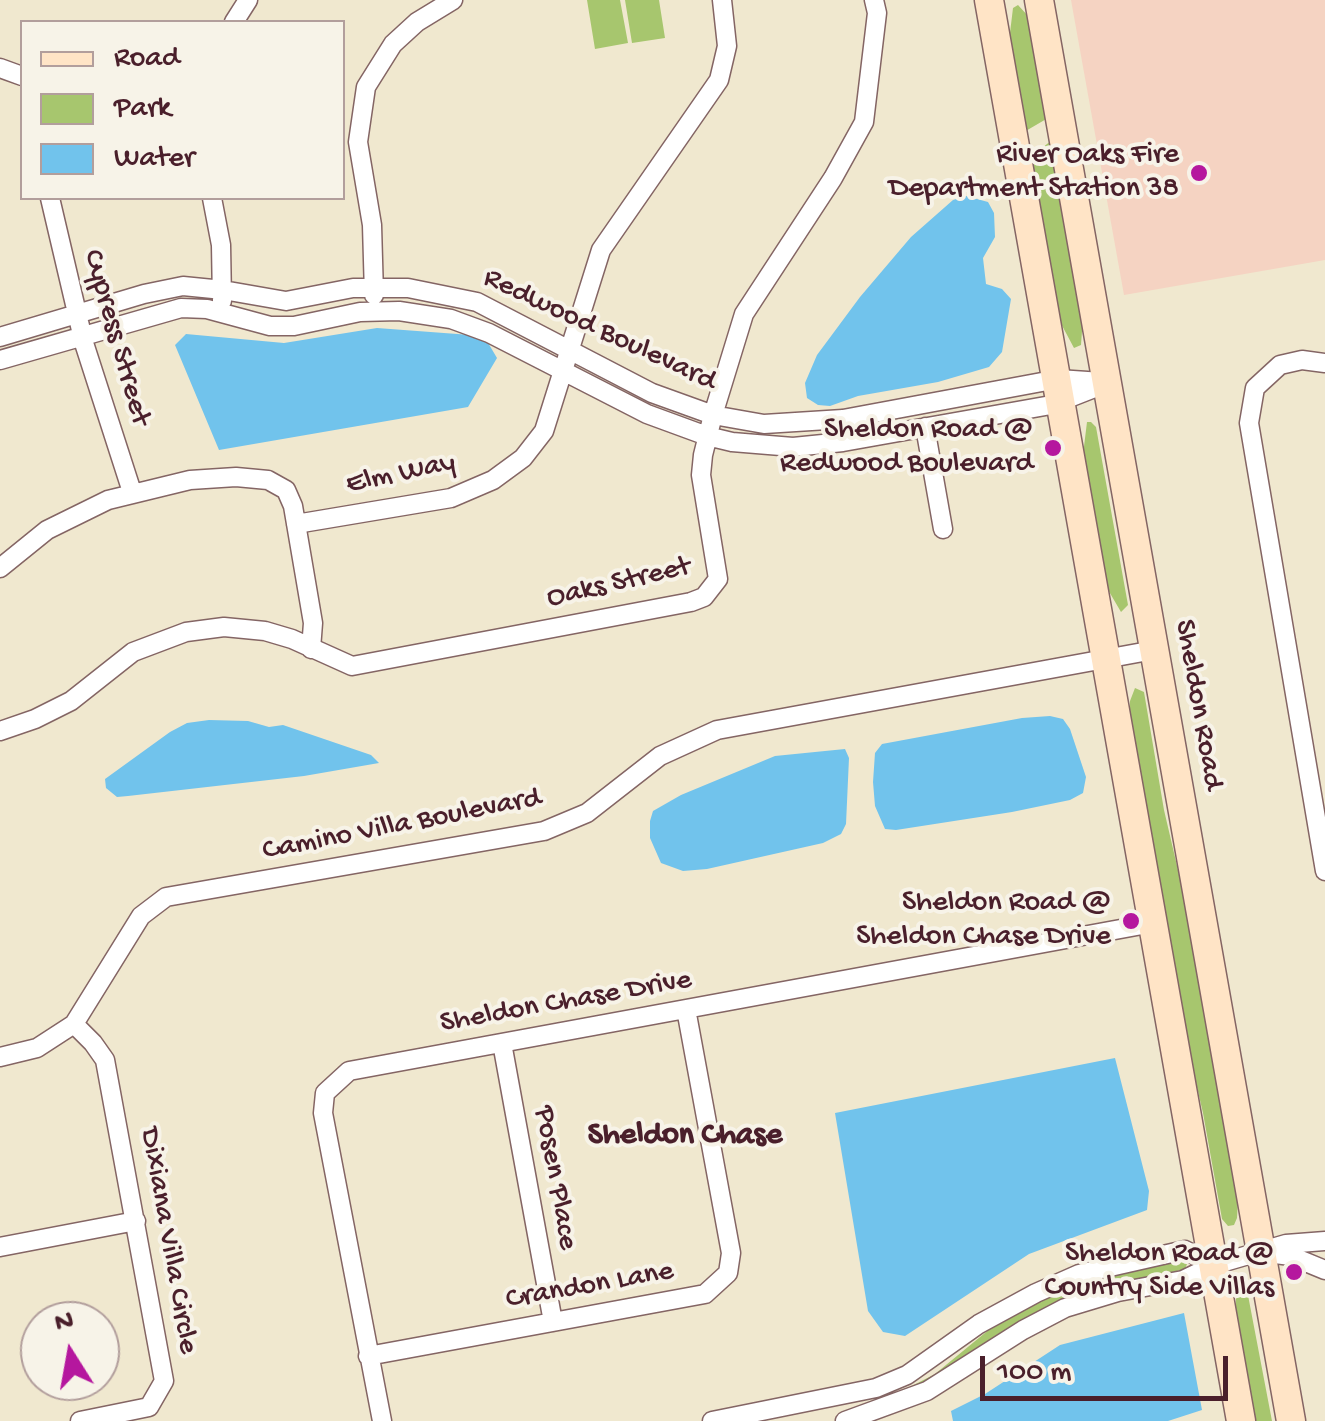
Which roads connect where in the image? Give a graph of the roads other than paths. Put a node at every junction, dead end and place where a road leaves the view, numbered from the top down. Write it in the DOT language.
graph roads {
  1 [pos="453,0"];
  2 [pos="722,0"];
  3 [pos="874,0"];
  4 [pos="989,0"];
  5 [pos="1039,0"];
  6 [pos="50,200"];
  7 [pos="212,200"];
  8 [pos="373,287"];
  9 [pos="223,290"];
  10 [pos="374,311"];
  11 [pos="221,313"];
  12 [pos="77,315"];
  13 [pos="82,336"];
  14 [pos="0,337"];
  15 [pos="571,350"];
  16 [pos="0,360"];
  17 [pos="1325,363"];
  18 [pos="564,370"];
  19 [pos="1107,383"];
  20 [pos="1060,391"];
  21 [pos="886,411"];
  22 [pos="713,415"];
  23 [pos="926,427"];
  24 [pos="890,434"];
  25 [pos="707,436"];
  26 [pos="132,492"];
  27 [pos="296,524"];
  28 [pos="943,528"];
  29 [pos="4,556"];
  30 [pos="311,648"];
  31 [pos="1154,650"];
  32 [pos="1106,659"];
  33 [pos="0,731"];
  34 [pos="1325,872"];
  35 [pos="1153,922"];
  36 [pos="686,1009"];
  37 [pos="74,1024"];
  38 [pos="502,1043"];
  39 [pos="0,1057"];
  40 [pos="136,1222"];
  41 [pos="1325,1240"];
  42 [pos="0,1247"];
  43 [pos="1262,1252"];
  44 [pos="1214,1265"];
  45 [pos="1325,1270"];
  46 [pos="552,1322"];
  47 [pos="368,1356"];
  48 [pos="876,1388"];
  49 [pos="886,1415"];
  50 [pos="80,1421"];
  51 [pos="382,1421"];
  52 [pos="712,1421"];
  53 [pos="845,1421"];
  54 [pos="1241,1421"];
  55 [pos="1291,1421"];
  1 -- 8 [label="street"];
  2 -- 15 [label="street, Elm Way"];
  3 -- 22 [label="street, Oaks Street"];
  4 -- 20 [label="main road"];
  5 -- 19 [label="main road, Sheldon Road"];
  6 -- 12 [label="street, Cypress Street"];
  7 -- 9 [label="street"];
  8 -- 9 [label="street, Redwood Boulevard"];
  8 -- 10 [label="street"];
  8 -- 15 [label="street, Redwood Boulevard"];
  9 -- 11 [label="street"];
  9 -- 12 [label="street, Redwood Boulevard"];
  10 -- 11 [label="street, Redwood Boulevard"];
  10 -- 18 [label="street, Redwood Boulevard"];
  11 -- 13 [label="street, Redwood Boulevard"];
  12 -- 13 [label="street, Cypress Street"];
  12 -- 14 [label="street, Redwood Boulevard"];
  13 -- 16 [label="street, Redwood Boulevard"];
  13 -- 26 [label="street, Cypress Street"];
  15 -- 18 [label="street, Elm Way"];
  15 -- 22 [label="street, Redwood Boulevard"];
  17 -- 34 [label="street"];
  18 -- 25 [label="street, Redwood Boulevard"];
  18 -- 27 [label="street, Elm Way"];
  19 -- 20 [label="street, Redwood Boulevard"];
  19 -- 31 [label="main road, Sheldon Road"];
  20 -- 21 [label="street, Redwood Boulevard"];
  20 -- 23 [label="street, Redwood Boulevard"];
  20 -- 32 [label="main road"];
  21 -- 22 [label="street, Redwood Boulevard"];
  21 -- 24 [label="street"];
  22 -- 25 [label="street, Oaks Street"];
  23 -- 24 [label="street, Redwood Boulevard"];
  23 -- 28 [label="street"];
  24 -- 25 [label="street, Redwood Boulevard"];
  25 -- 30 [label="street, Oaks Street"];
  26 -- 27 [label="street"];
  26 -- 29 [label="street"];
  27 -- 30 [label="street"];
  30 -- 33 [label="street, Oaks Street"];
  31 -- 32 [label="street, Camino Villa Boulevard"];
  31 -- 43 [label="main road, Sheldon Road"];
  32 -- 35 [label="main road"];
  32 -- 37 [label="street, Camino Villa Boulevard"];
  35 -- 36 [label="street, Sheldon Chase Drive"];
  35 -- 44 [label="main road"];
  36 -- 38 [label="street, Sheldon Chase Drive"];
  36 -- 46 [label="street, Crandon Lane"];
  37 -- 39 [label="street, Camino Villa Boulevard"];
  37 -- 40 [label="street, Dixiana Villa Circle"];
  38 -- 46 [label="street, Posen Place"];
  38 -- 47 [label="street, Sheldon Chase Drive"];
  40 -- 42 [label="street"];
  40 -- 50 [label="street, Dixiana Villa Circle"];
  41 -- 43 [label="street"];
  43 -- 44 [label="street"];
  43 -- 45 [label="street"];
  43 -- 55 [label="main road, Sheldon Road"];
  44 -- 48 [label="street"];
  44 -- 49 [label="street"];
  44 -- 54 [label="main road"];
  46 -- 47 [label="street, Crandon Lane"];
  47 -- 51 [label="street, Sheldon Chase Drive"];
  48 -- 49 [label="street"];
  48 -- 52 [label="street"];
  49 -- 53 [label="street"];
}
